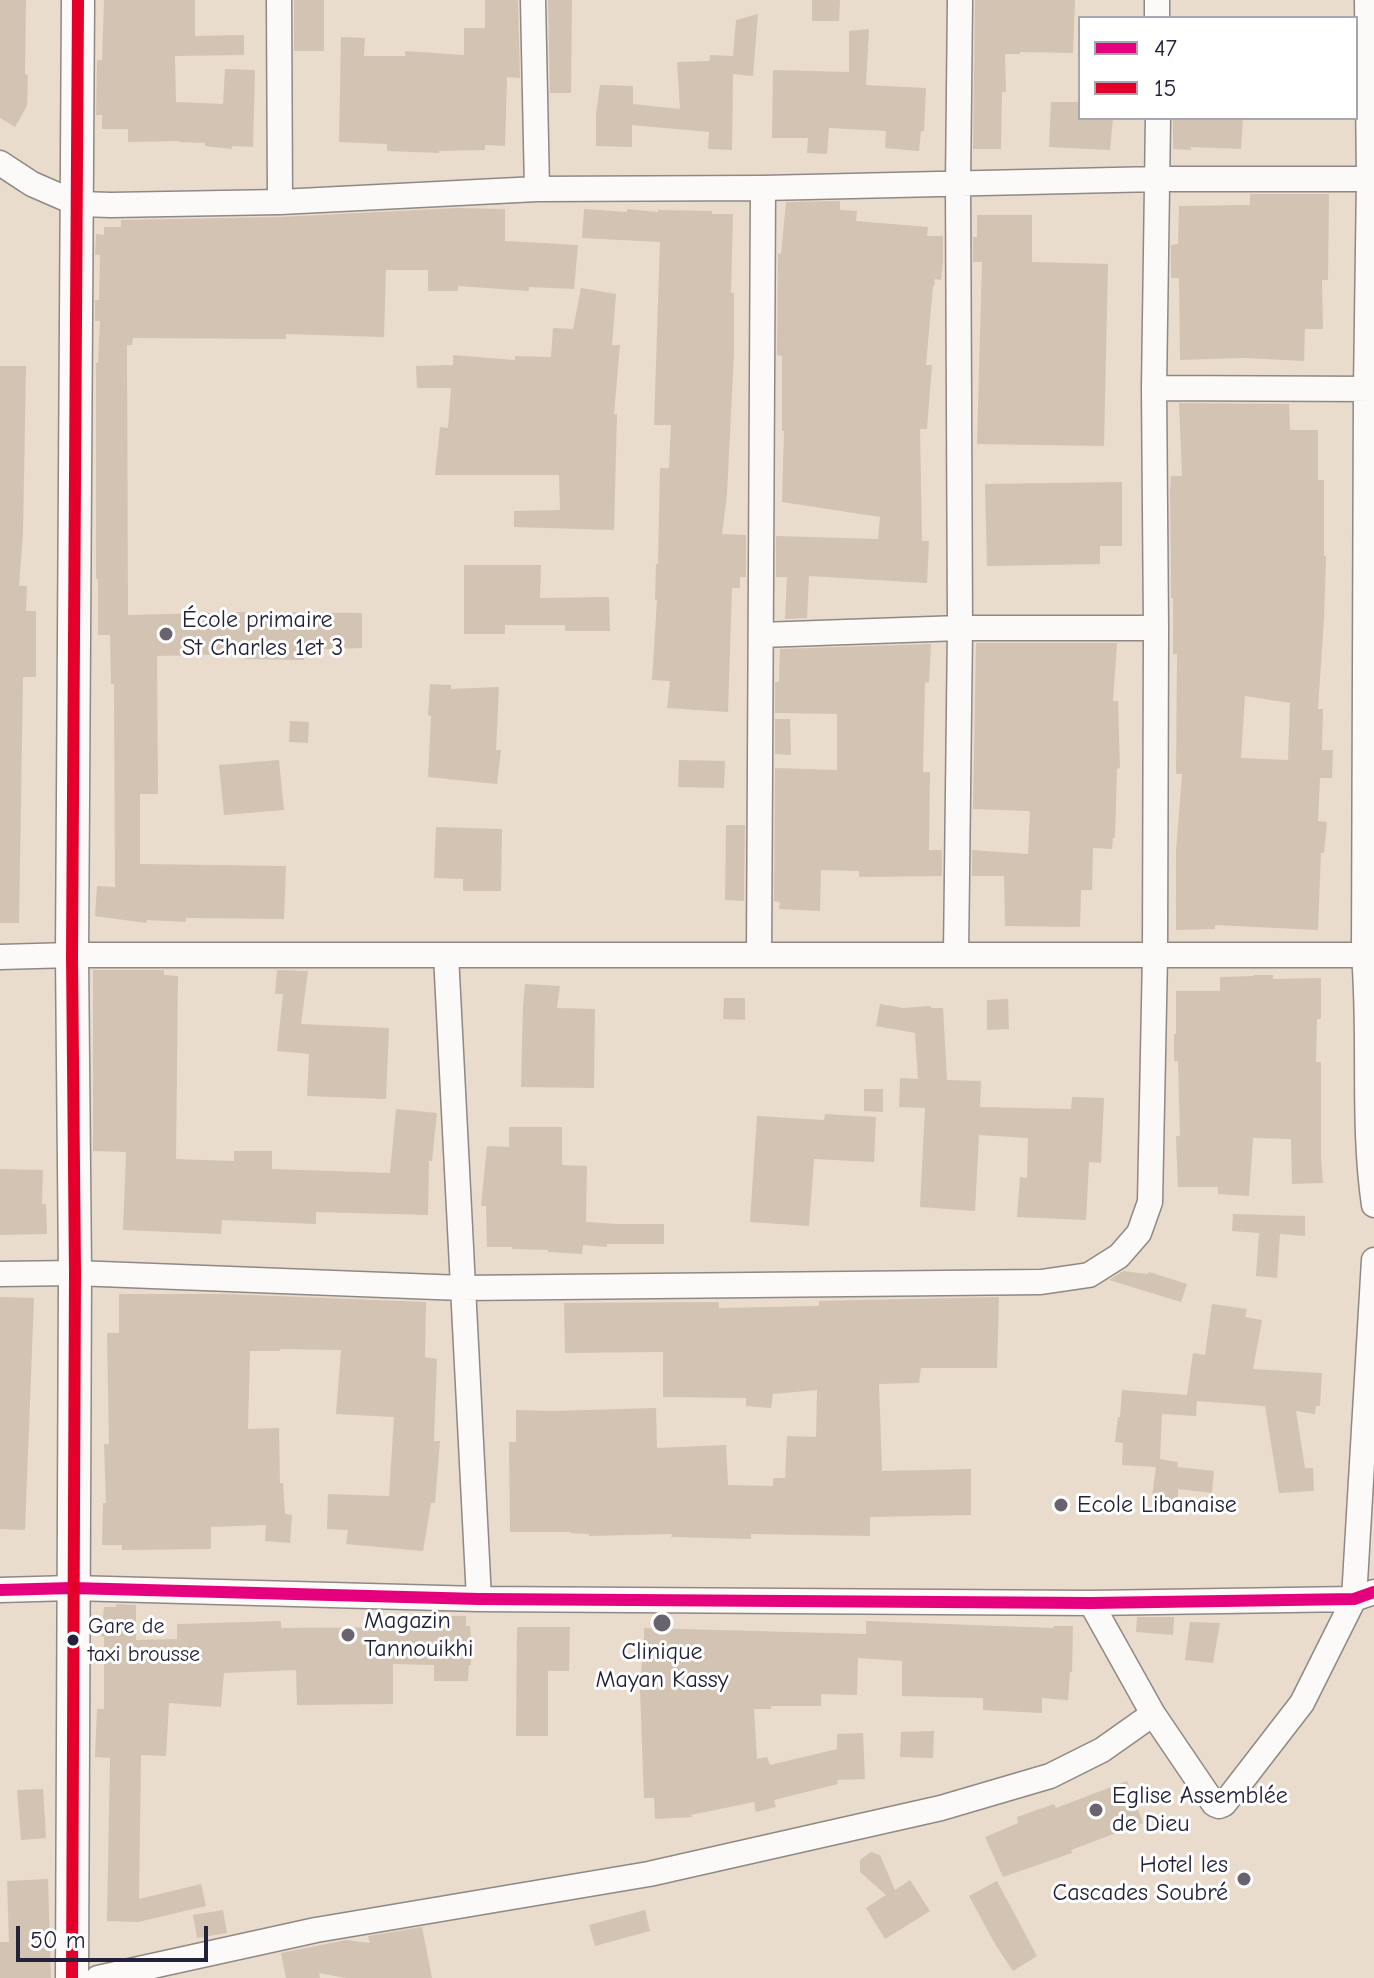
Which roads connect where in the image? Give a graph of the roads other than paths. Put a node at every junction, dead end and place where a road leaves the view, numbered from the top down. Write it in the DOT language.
graph roads {
  1 [pos="78,0"];
  2 [pos="279,0"];
  3 [pos="533,0"];
  4 [pos="960,0"];
  5 [pos="1367,0"];
  6 [pos="1158,120"];
  7 [pos="0,163"];
  8 [pos="1158,179"];
  9 [pos="1372,179"];
  10 [pos="958,184"];
  11 [pos="763,188"];
  12 [pos="537,189"];
  13 [pos="280,202"];
  14 [pos="78,204"];
  15 [pos="1154,388"];
  16 [pos="1370,389"];
  17 [pos="960,628"];
  18 [pos="1156,628"];
  19 [pos="761,635"];
  20 [pos="72,955"];
  21 [pos="446,955"];
  22 [pos="759,955"];
  23 [pos="956,955"];
  24 [pos="1155,955"];
  25 [pos="1364,955"];
  26 [pos="0,957"];
  27 [pos="1374,1205"];
  28 [pos="1374,1260"];
  29 [pos="75,1273"];
  30 [pos="0,1274"];
  31 [pos="462,1288"];
  32 [pos="72,1588"];
  33 [pos="0,1590"];
  34 [pos="1364,1595"];
  35 [pos="479,1599"];
  36 [pos="1091,1603"];
  37 [pos="1153,1714"];
  38 [pos="72,1978"];
  39 [pos="98,1978"];
  1 -- 14 [label="street"];
  2 -- 13 [label="street"];
  3 -- 12 [label="street"];
  4 -- 10 [label="street"];
  5 -- 9 [label="street"];
  6 -- 8 [label="street"];
  7 -- 14 [label="street"];
  8 -- 9 [label="street"];
  8 -- 10 [label="street"];
  8 -- 15 [label="street"];
  9 -- 16 [label="street"];
  10 -- 11 [label="street"];
  10 -- 17 [label="street"];
  11 -- 12 [label="street"];
  11 -- 19 [label="street"];
  12 -- 13 [label="street"];
  13 -- 14 [label="street"];
  14 -- 20 [label="street"];
  15 -- 16 [label="street"];
  15 -- 18 [label="street"];
  16 -- 25 [label="street"];
  17 -- 18 [label="street"];
  17 -- 19 [label="street"];
  17 -- 23 [label="street"];
  18 -- 24 [label="street"];
  19 -- 22 [label="street"];
  20 -- 21 [label="street"];
  20 -- 26 [label="street"];
  20 -- 29 [label="street"];
  21 -- 22 [label="street"];
  21 -- 31 [label="street"];
  22 -- 23 [label="street"];
  23 -- 24 [label="street"];
  24 -- 25 [label="street"];
  24 -- 31 [label="street"];
  25 -- 27 [label="street"];
  28 -- 34 [label="street"];
  29 -- 30 [label="street"];
  29 -- 31 [label="street"];
  29 -- 32 [label="street"];
  31 -- 35 [label="street"];
  32 -- 33 [label="street"];
  32 -- 35 [label="street"];
  32 -- 38 [label="street"];
  34 -- 36 [label="street"];
  34 -- 37 [label="street"];
  35 -- 36 [label="street"];
  36 -- 37 [label="street"];
  37 -- 39 [label="street"];
}
